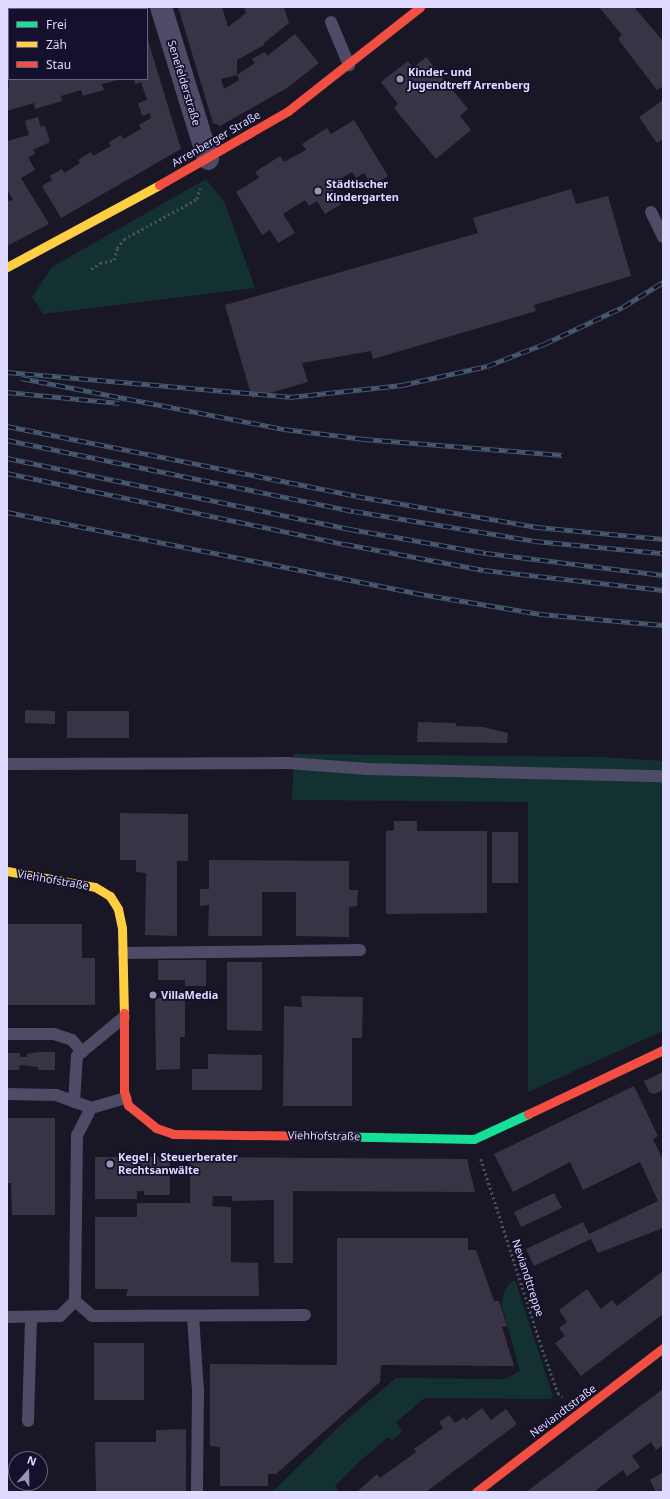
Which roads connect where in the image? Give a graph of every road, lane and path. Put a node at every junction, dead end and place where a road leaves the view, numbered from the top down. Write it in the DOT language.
graph roads {
  1 [pos="420,7"];
  2 [pos="156,9"];
  3 [pos="331,22"];
  4 [pos="349,65"];
  5 [pos="201,163"];
  6 [pos="651,212"];
  7 [pos="663,237"];
  8 [pos="7,267"];
  9 [pos="91,269"];
  10 [pos="7,764"];
  11 [pos="663,776"];
  12 [pos="7,871"];
  13 [pos="360,950"];
  14 [pos="124,953"];
  15 [pos="124,1017"];
  16 [pos="7,1034"];
  17 [pos="663,1050"];
  18 [pos="82,1052"];
  19 [pos="7,1094"];
  20 [pos="126,1098"];
  21 [pos="74,1102"];
  22 [pos="91,1108"];
  23 [pos="474,1139"];
  24 [pos="76,1301"];
  25 [pos="305,1315"];
  26 [pos="7,1316"];
  27 [pos="193,1316"];
  28 [pos="31,1317"];
  29 [pos="663,1348"];
  30 [pos="582,1413"];
  31 [pos="28,1421"];
  32 [pos="197,1492"];
  33 [pos="476,1492"];
  1 -- 4 [label="street, Arrenberger Straße"];
  2 -- 5 [label="street, Senefelderstraße"];
  3 -- 4 [label="lane"];
  4 -- 5 [label="street, Arrenberger Straße"];
  5 -- 8 [label="street, Arrenberger Straße"];
  5 -- 9 [label="path"];
  6 -- 7 [label="lane"];
  10 -- 11 [label="lane"];
  12 -- 14 [label="street, Viehhofstraße"];
  13 -- 14 [label="lane"];
  14 -- 15 [label="street, Viehhofstraße"];
  15 -- 18 [label="lane"];
  15 -- 20 [label="street, Viehhofstraße"];
  16 -- 18 [label="lane"];
  17 -- 23 [label="street, Viehhofstraße"];
  18 -- 21 [label="lane"];
  19 -- 21 [label="lane"];
  20 -- 22 [label="lane"];
  20 -- 23 [label="street, Viehhofstraße"];
  21 -- 22 [label="lane"];
  22 -- 24 [label="lane"];
  23 -- 30 [label="path, Neviandttreppe"];
  24 -- 27 [label="lane"];
  24 -- 28 [label="lane"];
  25 -- 27 [label="lane"];
  26 -- 28 [label="lane"];
  27 -- 32 [label="lane"];
  28 -- 31 [label="lane"];
  29 -- 30 [label="street, Neviandtstraße"];
  30 -- 33 [label="street, Neviandtstraße"];
}
